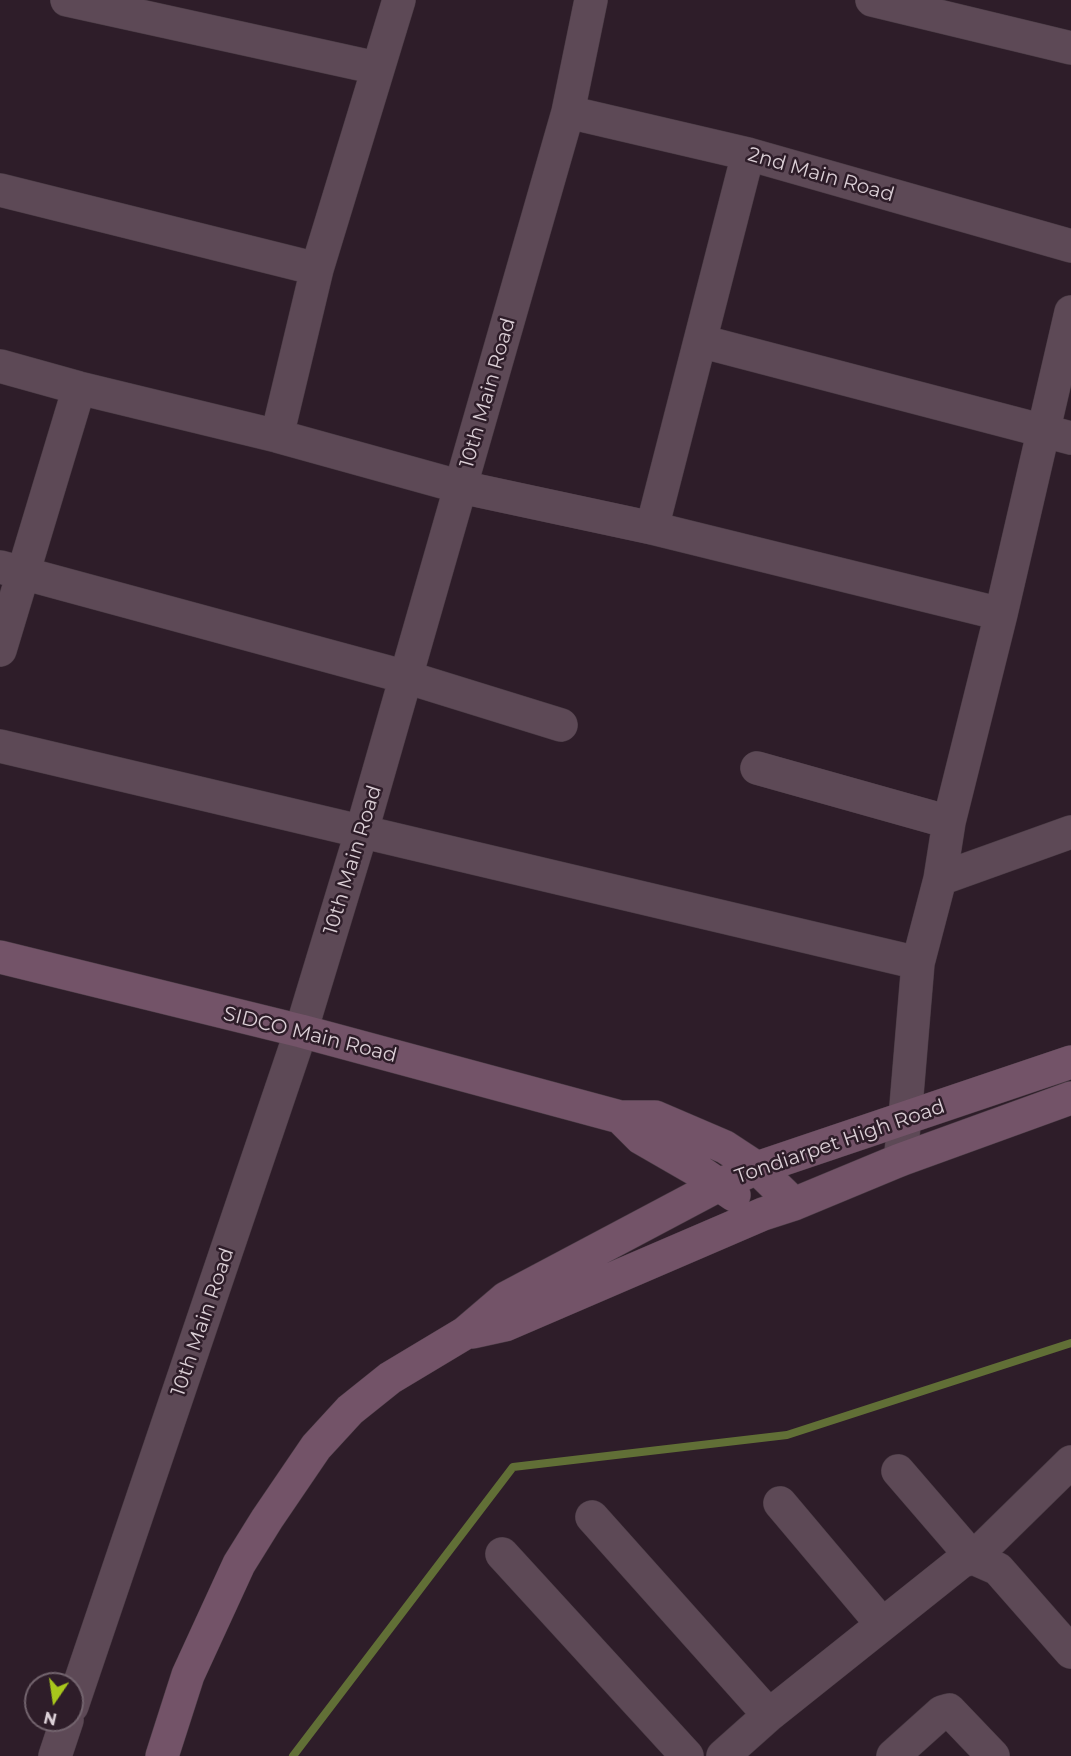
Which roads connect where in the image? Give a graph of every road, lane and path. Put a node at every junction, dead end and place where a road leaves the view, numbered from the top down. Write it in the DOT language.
graph roads {
  1 [pos="67,0"];
  2 [pos="399,0"];
  3 [pos="591,0"];
  4 [pos="872,0"];
  5 [pos="1071,48"];
  6 [pos="377,68"];
  7 [pos="568,112"];
  8 [pos="748,154"];
  9 [pos="0,190"];
  10 [pos="1071,246"];
  11 [pos="317,269"];
  12 [pos="1071,312"];
  13 [pos="700,341"];
  14 [pos="0,366"];
  15 [pos="79,388"];
  16 [pos="1057,434"];
  17 [pos="277,436"];
  18 [pos="461,487"];
  19 [pos="652,528"];
  20 [pos="11,570"];
  21 [pos="1001,614"];
  22 [pos="0,650"];
  23 [pos="406,677"];
  24 [pos="561,725"];
  25 [pos="0,746"];
  26 [pos="757,768"];
  27 [pos="949,822"];
  28 [pos="362,830"];
  29 [pos="1071,832"];
  30 [pos="940,879"];
  31 [pos="0,957"];
  32 [pos="918,963"];
  33 [pos="301,1031"];
  34 [pos="1071,1062"];
  35 [pos="1071,1098"];
  36 [pos="620,1117"];
  37 [pos="905,1118"];
  38 [pos="900,1160"];
  39 [pos="757,1168"];
  40 [pos="719,1185"];
  41 [pos="794,1204"];
  42 [pos="764,1214"];
  43 [pos="465,1333"];
  44 [pos="1071,1462"];
  45 [pos="898,1471"];
  46 [pos="780,1503"];
  47 [pos="592,1517"];
  48 [pos="502,1554"];
  49 [pos="973,1558"];
  50 [pos="882,1624"];
  51 [pos="1071,1652"];
  52 [pos="84,1672"];
  53 [pos="769,1715"];
  54 [pos="63,1732"];
  55 [pos="55,1756"];
  56 [pos="162,1756"];
  57 [pos="687,1756"];
  58 [pos="723,1756"];
  59 [pos="893,1756"];
  60 [pos="993,1756"];
  1 -- 6 [label="street"];
  2 -- 6 [label="street"];
  3 -- 7 [label="street, 10th Main Road"];
  4 -- 5 [label="street"];
  6 -- 11 [label="street"];
  7 -- 8 [label="street, 2nd Main Road"];
  7 -- 18 [label="street, 10th Main Road"];
  8 -- 10 [label="street, 2nd Main Road"];
  8 -- 13 [label="street"];
  9 -- 11 [label="street"];
  11 -- 17 [label="street"];
  12 -- 16 [label="street"];
  13 -- 16 [label="street"];
  13 -- 19 [label="street"];
  14 -- 15 [label="street"];
  15 -- 17 [label="street"];
  15 -- 20 [label="street"];
  16 -- 21 [label="street"];
  17 -- 18 [label="street"];
  18 -- 19 [label="street"];
  18 -- 23 [label="street, 10th Main Road"];
  19 -- 21 [label="street"];
  20 -- 22 [label="street"];
  20 -- 23 [label="street"];
  21 -- 27 [label="street"];
  23 -- 24 [label="street"];
  23 -- 28 [label="street, 10th Main Road"];
  25 -- 28 [label="street"];
  26 -- 27 [label="street"];
  27 -- 30 [label="street"];
  28 -- 32 [label="street"];
  28 -- 33 [label="street, 10th Main Road"];
  29 -- 30 [label="street"];
  30 -- 32 [label="street"];
  31 -- 33 [label="main road, SIDCO Main Road"];
  32 -- 37 [label="street"];
  33 -- 36 [label="main road, SIDCO Main Road"];
  33 -- 52 [label="street, 10th Main Road"];
  34 -- 37 [label="main road, Tondiarpet High Road"];
  35 -- 38 [label="main road, Tondiarpet High Road"];
  36 -- 39 [label="main road, SIDCO Main Road"];
  36 -- 40 [label="main road, SIDCO Main Road"];
  37 -- 38 [label="street"];
  37 -- 39 [label="main road, Tondiarpet High Road"];
  38 -- 41 [label="main road, Tondiarpet High Road"];
  39 -- 40 [label="main road, Tondiarpet High Road"];
  39 -- 41 [label="main road, SIDCO Main Road"];
  40 -- 42 [label="main road, SIDCO Main Road"];
  40 -- 43 [label="main road, Tondiarpet High Road"];
  41 -- 42 [label="main road, Tondiarpet High Road"];
  42 -- 43 [label="main road, Tondiarpet High Road"];
  43 -- 56 [label="main road, Tondiarpet High Road"];
  44 -- 49 [label="street"];
  45 -- 49 [label="street"];
  46 -- 50 [label="street"];
  47 -- 53 [label="street"];
  48 -- 57 [label="street"];
  49 -- 50 [label="street"];
  49 -- 51 [label="street"];
  50 -- 53 [label="street"];
  53 -- 58 [label="street"];
  54 -- 55 [label="street"];
  59 -- 60 [label="street"];
}
